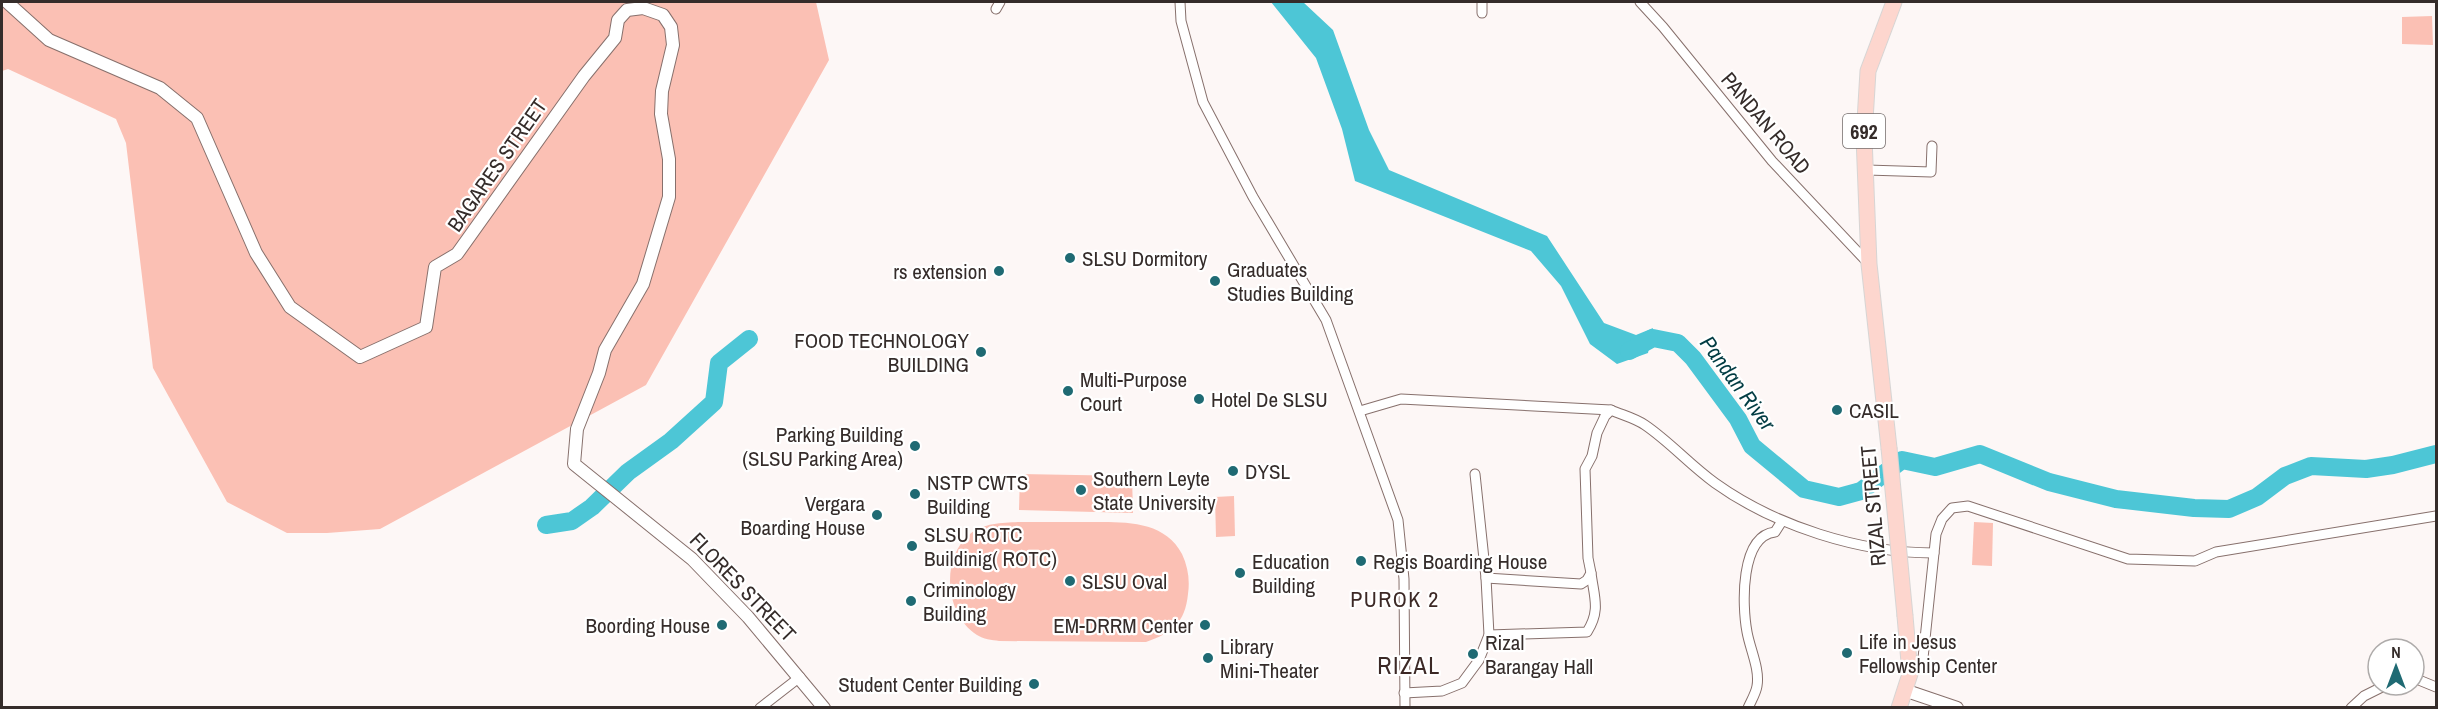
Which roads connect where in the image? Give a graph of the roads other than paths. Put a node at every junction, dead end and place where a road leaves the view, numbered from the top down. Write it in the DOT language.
graph roads {
  1 [pos="7,2"];
  2 [pos="1180,2"];
  3 [pos="1482,2"];
  4 [pos="1640,2"];
  5 [pos="1894,2"];
  6 [pos="1482,13"];
  7 [pos="1932,146"];
  8 [pos="1867,170"];
  9 [pos="1869,264"];
  10 [pos="1611,410"];
  11 [pos="1360,411"];
  12 [pos="1475,474"];
  13 [pos="624,502"];
  14 [pos="2436,516"];
  15 [pos="1782,521"];
  16 [pos="1934,553"];
  17 [pos="1591,573"];
  18 [pos="1486,578"];
  19 [pos="1489,635"];
  20 [pos="1910,674"];
  21 [pos="800,677"];
  22 [pos="1904,690"];
  23 [pos="1404,693"];
  24 [pos="2366,695"];
  25 [pos="760,708"];
  26 [pos="824,708"];
  27 [pos="1405,708"];
  28 [pos="1748,708"];
  29 [pos="1899,708"];
  30 [pos="1958,708"];
  31 [pos="2350,708"];
  1 -- 13 [label="street, BAGARES STREET"];
  2 -- 11 [label="street"];
  3 -- 6 [label="street"];
  4 -- 9 [label="street, PANDAN ROAD"];
  5 -- 8 [label="main road, 692"];
  7 -- 8 [label="street"];
  8 -- 9 [label="main road, 692"];
  9 -- 20 [label="main road, RIZAL STREET / 692, bridge"];
  10 -- 11 [label="street"];
  10 -- 15 [label="street"];
  10 -- 17 [label="street"];
  11 -- 23 [label="street"];
  12 -- 18 [label="street"];
  13 -- 21 [label="street, FLORES STREET"];
  14 -- 16 [label="street"];
  15 -- 16 [label="street"];
  15 -- 28 [label="street"];
  16 -- 20 [label="street"];
  17 -- 18 [label="street"];
  17 -- 19 [label="street"];
  18 -- 19 [label="street"];
  19 -- 23 [label="street"];
  20 -- 22 [label="main road, RIZAL STREET / 692"];
  21 -- 25 [label="street"];
  21 -- 26 [label="street, FLORES STREET"];
  22 -- 29 [label="main road, RIZAL STREET / 692"];
  22 -- 30 [label="street"];
  23 -- 27 [label="street"];
  24 -- 31 [label="street"];
}
